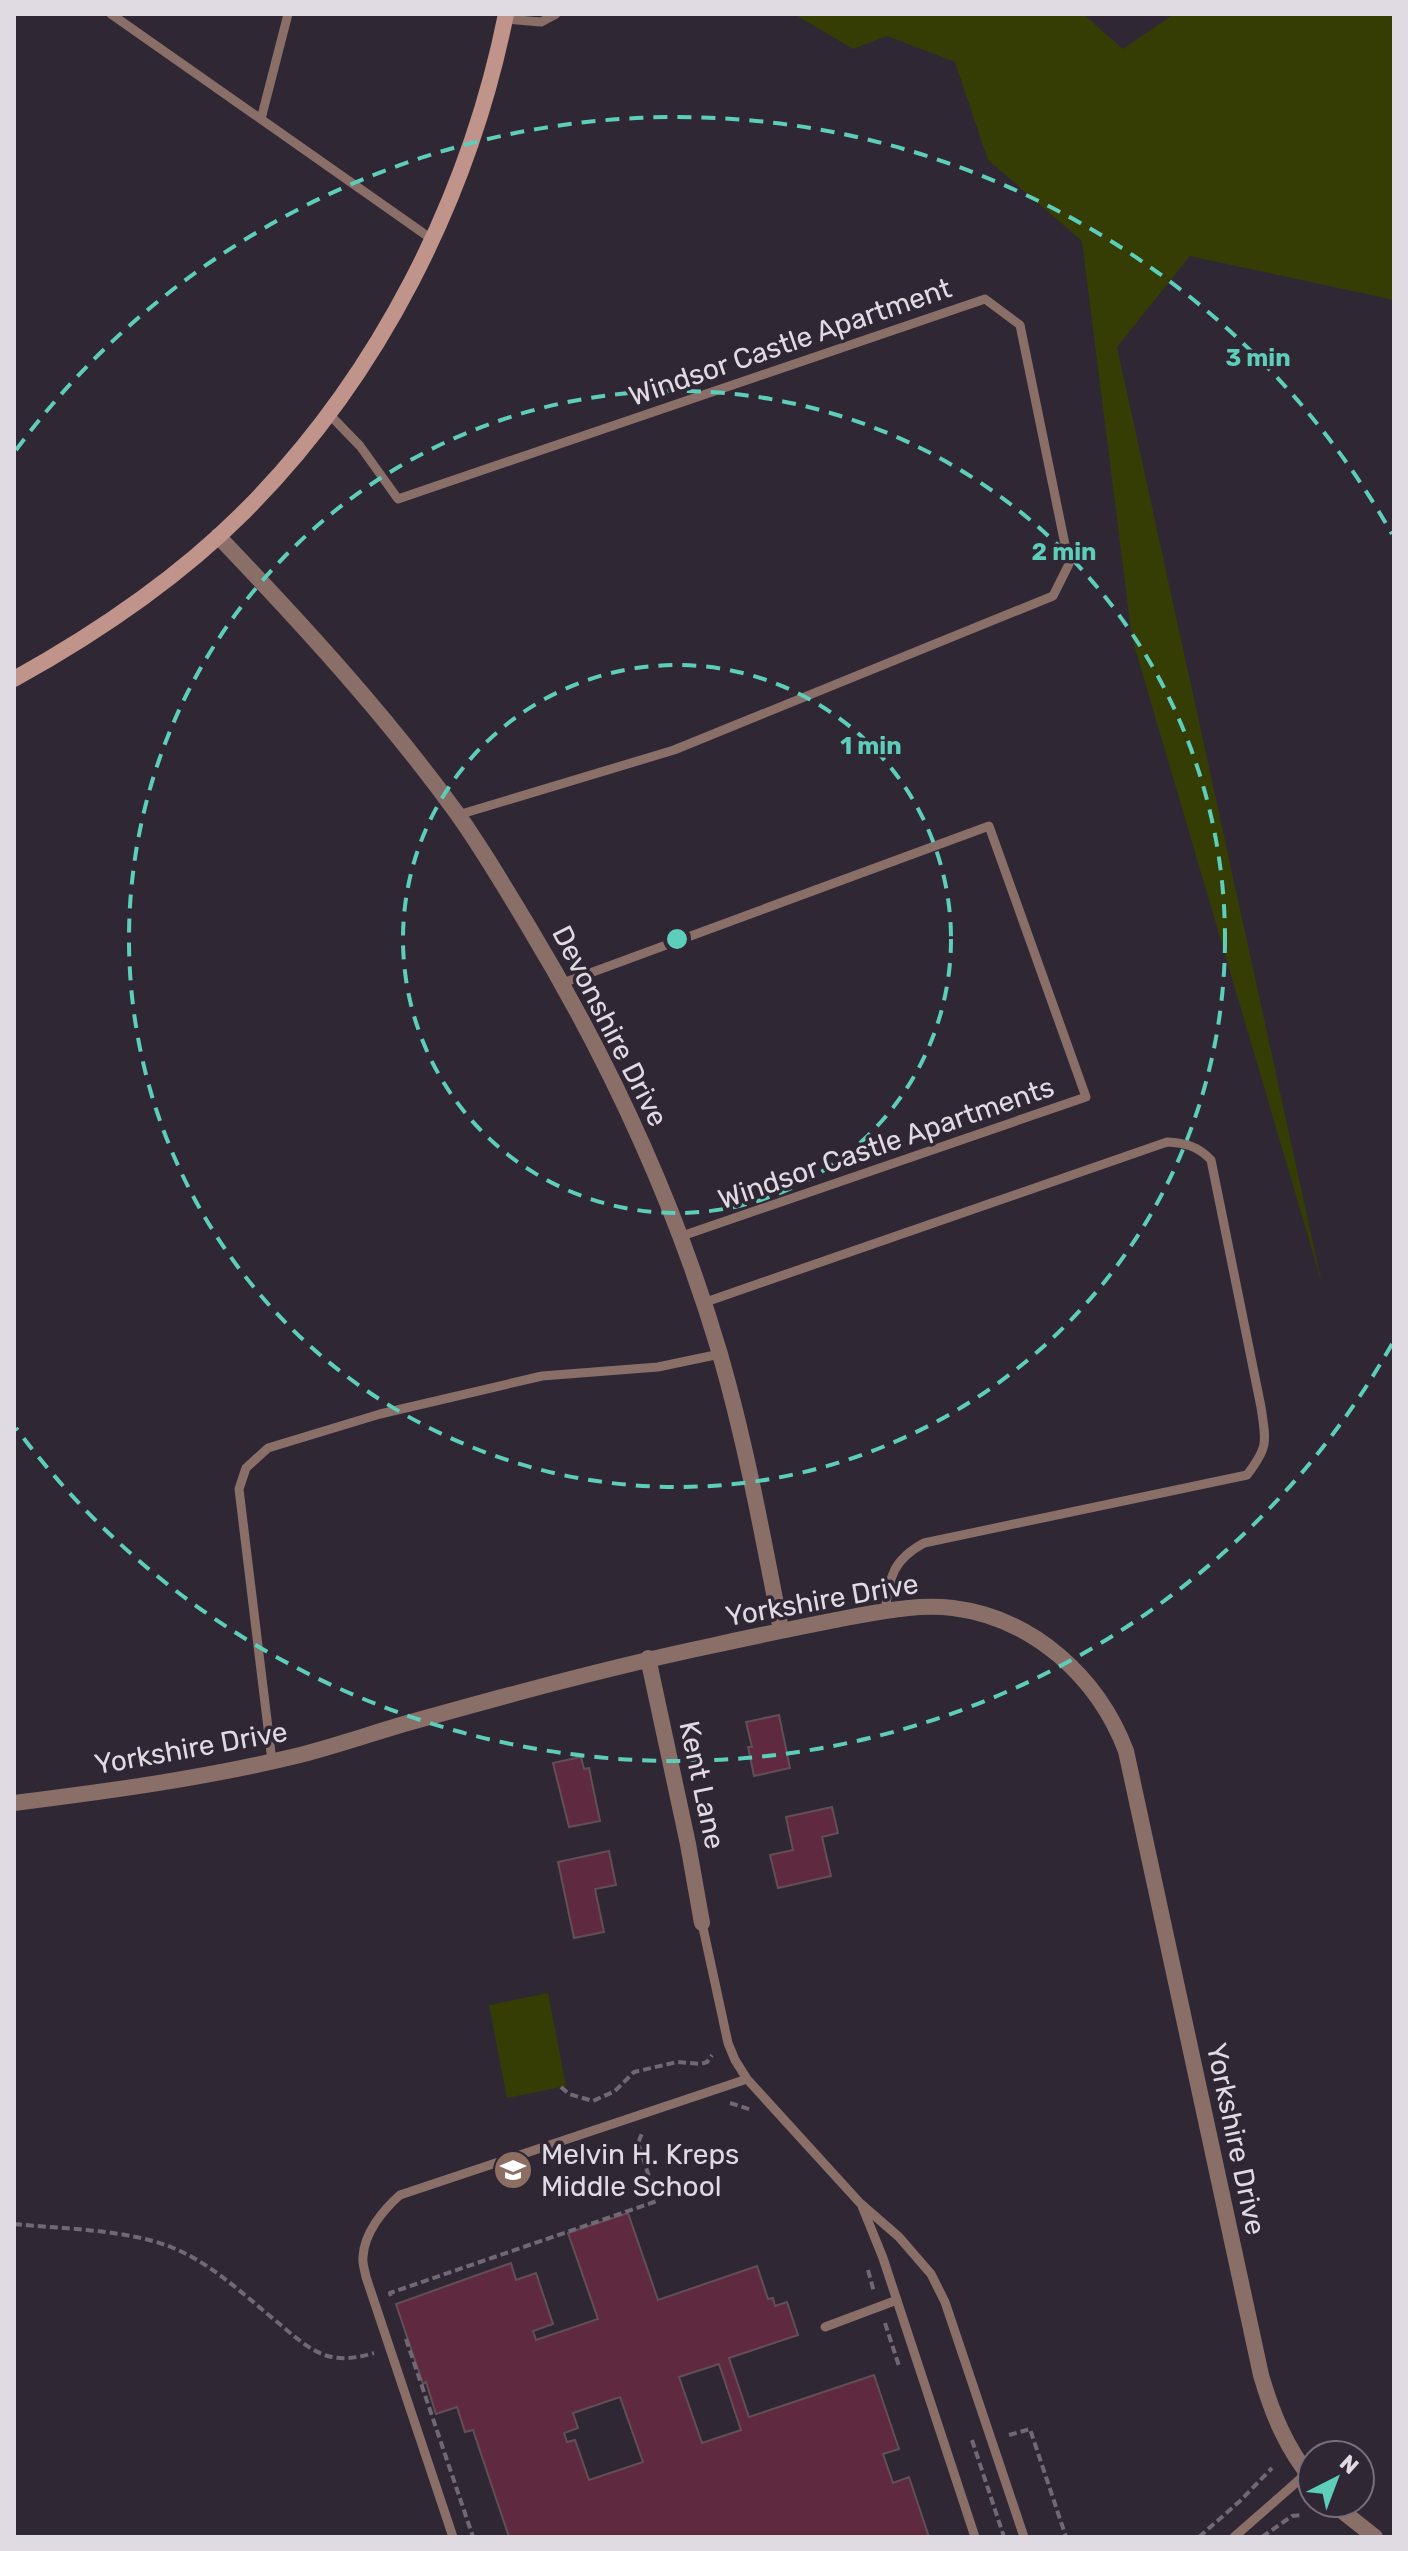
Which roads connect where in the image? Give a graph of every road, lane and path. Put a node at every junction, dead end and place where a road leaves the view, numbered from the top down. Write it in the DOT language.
graph roads {
  1 [pos="111,14"];
  2 [pos="288,14"];
  3 [pos="556,14"];
  4 [pos="506,16"];
  5 [pos="261,119"];
  6 [pos="433,240"];
  7 [pos="328,413"];
  8 [pos="218,536"];
  9 [pos="14,679"];
  10 [pos="458,815"];
  11 [pos="563,983"];
  12 [pos="679,1237"];
  13 [pos="703,1303"];
  14 [pos="720,1354"];
  15 [pos="885,1611"];
  16 [pos="781,1630"];
  17 [pos="648,1658"];
  18 [pos="272,1761"];
  19 [pos="14,1803"];
  20 [pos="702,1923"];
  21 [pos="712,2055"];
  22 [pos="747,2079"];
  23 [pos="561,2087"];
  24 [pos="716,2104"];
  25 [pos="756,2113"];
  26 [pos="647,2127"];
  27 [pos="860,2203"];
  28 [pos="14,2224"];
  29 [pos="867,2266"];
  30 [pos="875,2295"];
  31 [pos="897,2300"];
  32 [pos="394,2305"];
  33 [pos="825,2327"];
  34 [pos="402,2329"];
  35 [pos="374,2353"];
  36 [pos="970,2434"];
  37 [pos="1009,2435"];
  38 [pos="1296,2456"];
  39 [pos="1272,2468"];
  40 [pos="1296,2487"];
  41 [pos="1296,2516"];
  42 [pos="1352,2519"];
  43 [pos="453,2537"];
  44 [pos="473,2537"];
  45 [pos="975,2537"];
  46 [pos="1004,2537"];
  47 [pos="1024,2537"];
  48 [pos="1066,2537"];
  49 [pos="1199,2537"];
  50 [pos="1234,2537"];
  51 [pos="1262,2537"];
  52 [pos="1375,2537"];
  1 -- 5 [label="lane"];
  2 -- 5 [label="lane"];
  3 -- 4 [label="lane"];
  4 -- 6 [label="street"];
  5 -- 6 [label="lane"];
  6 -- 7 [label="street"];
  7 -- 8 [label="street"];
  7 -- 10 [label="lane, Windsor Castle Apartment"];
  8 -- 9 [label="street"];
  8 -- 10 [label="street, Devonshire Drive"];
  10 -- 11 [label="street, Devonshire Drive"];
  11 -- 12 [label="street, Devonshire Drive"];
  11 -- 12 [label="lane, Windsor Castle Apartments"];
  12 -- 13 [label="street, Devonshire Drive"];
  13 -- 14 [label="street, Devonshire Drive"];
  13 -- 15 [label="lane"];
  14 -- 16 [label="street, Devonshire Drive"];
  14 -- 18 [label="lane"];
  15 -- 16 [label="street, Yorkshire Drive"];
  15 -- 38 [label="street, Yorkshire Drive"];
  16 -- 17 [label="street, Yorkshire Drive"];
  17 -- 18 [label="street, Yorkshire Drive"];
  17 -- 20 [label="street, Kent Lane"];
  18 -- 19 [label="street, Yorkshire Drive"];
  20 -- 22 [label="lane"];
  21 -- 23 [label="path"];
  22 -- 27 [label="lane"];
  22 -- 43 [label="lane"];
  24 -- 25 [label="path"];
  26 -- 32 [label="path"];
  27 -- 31 [label="lane"];
  27 -- 47 [label="lane"];
  28 -- 35 [label="path"];
  29 -- 30 [label="path"];
  31 -- 33 [label="lane"];
  31 -- 45 [label="lane"];
  34 -- 44 [label="path"];
  36 -- 46 [label="path"];
  37 -- 48 [label="path"];
  39 -- 49 [label="path"];
  40 -- 50 [label="lane"];
  41 -- 51 [label="path"];
  42 -- 52 [label="street"];
}
